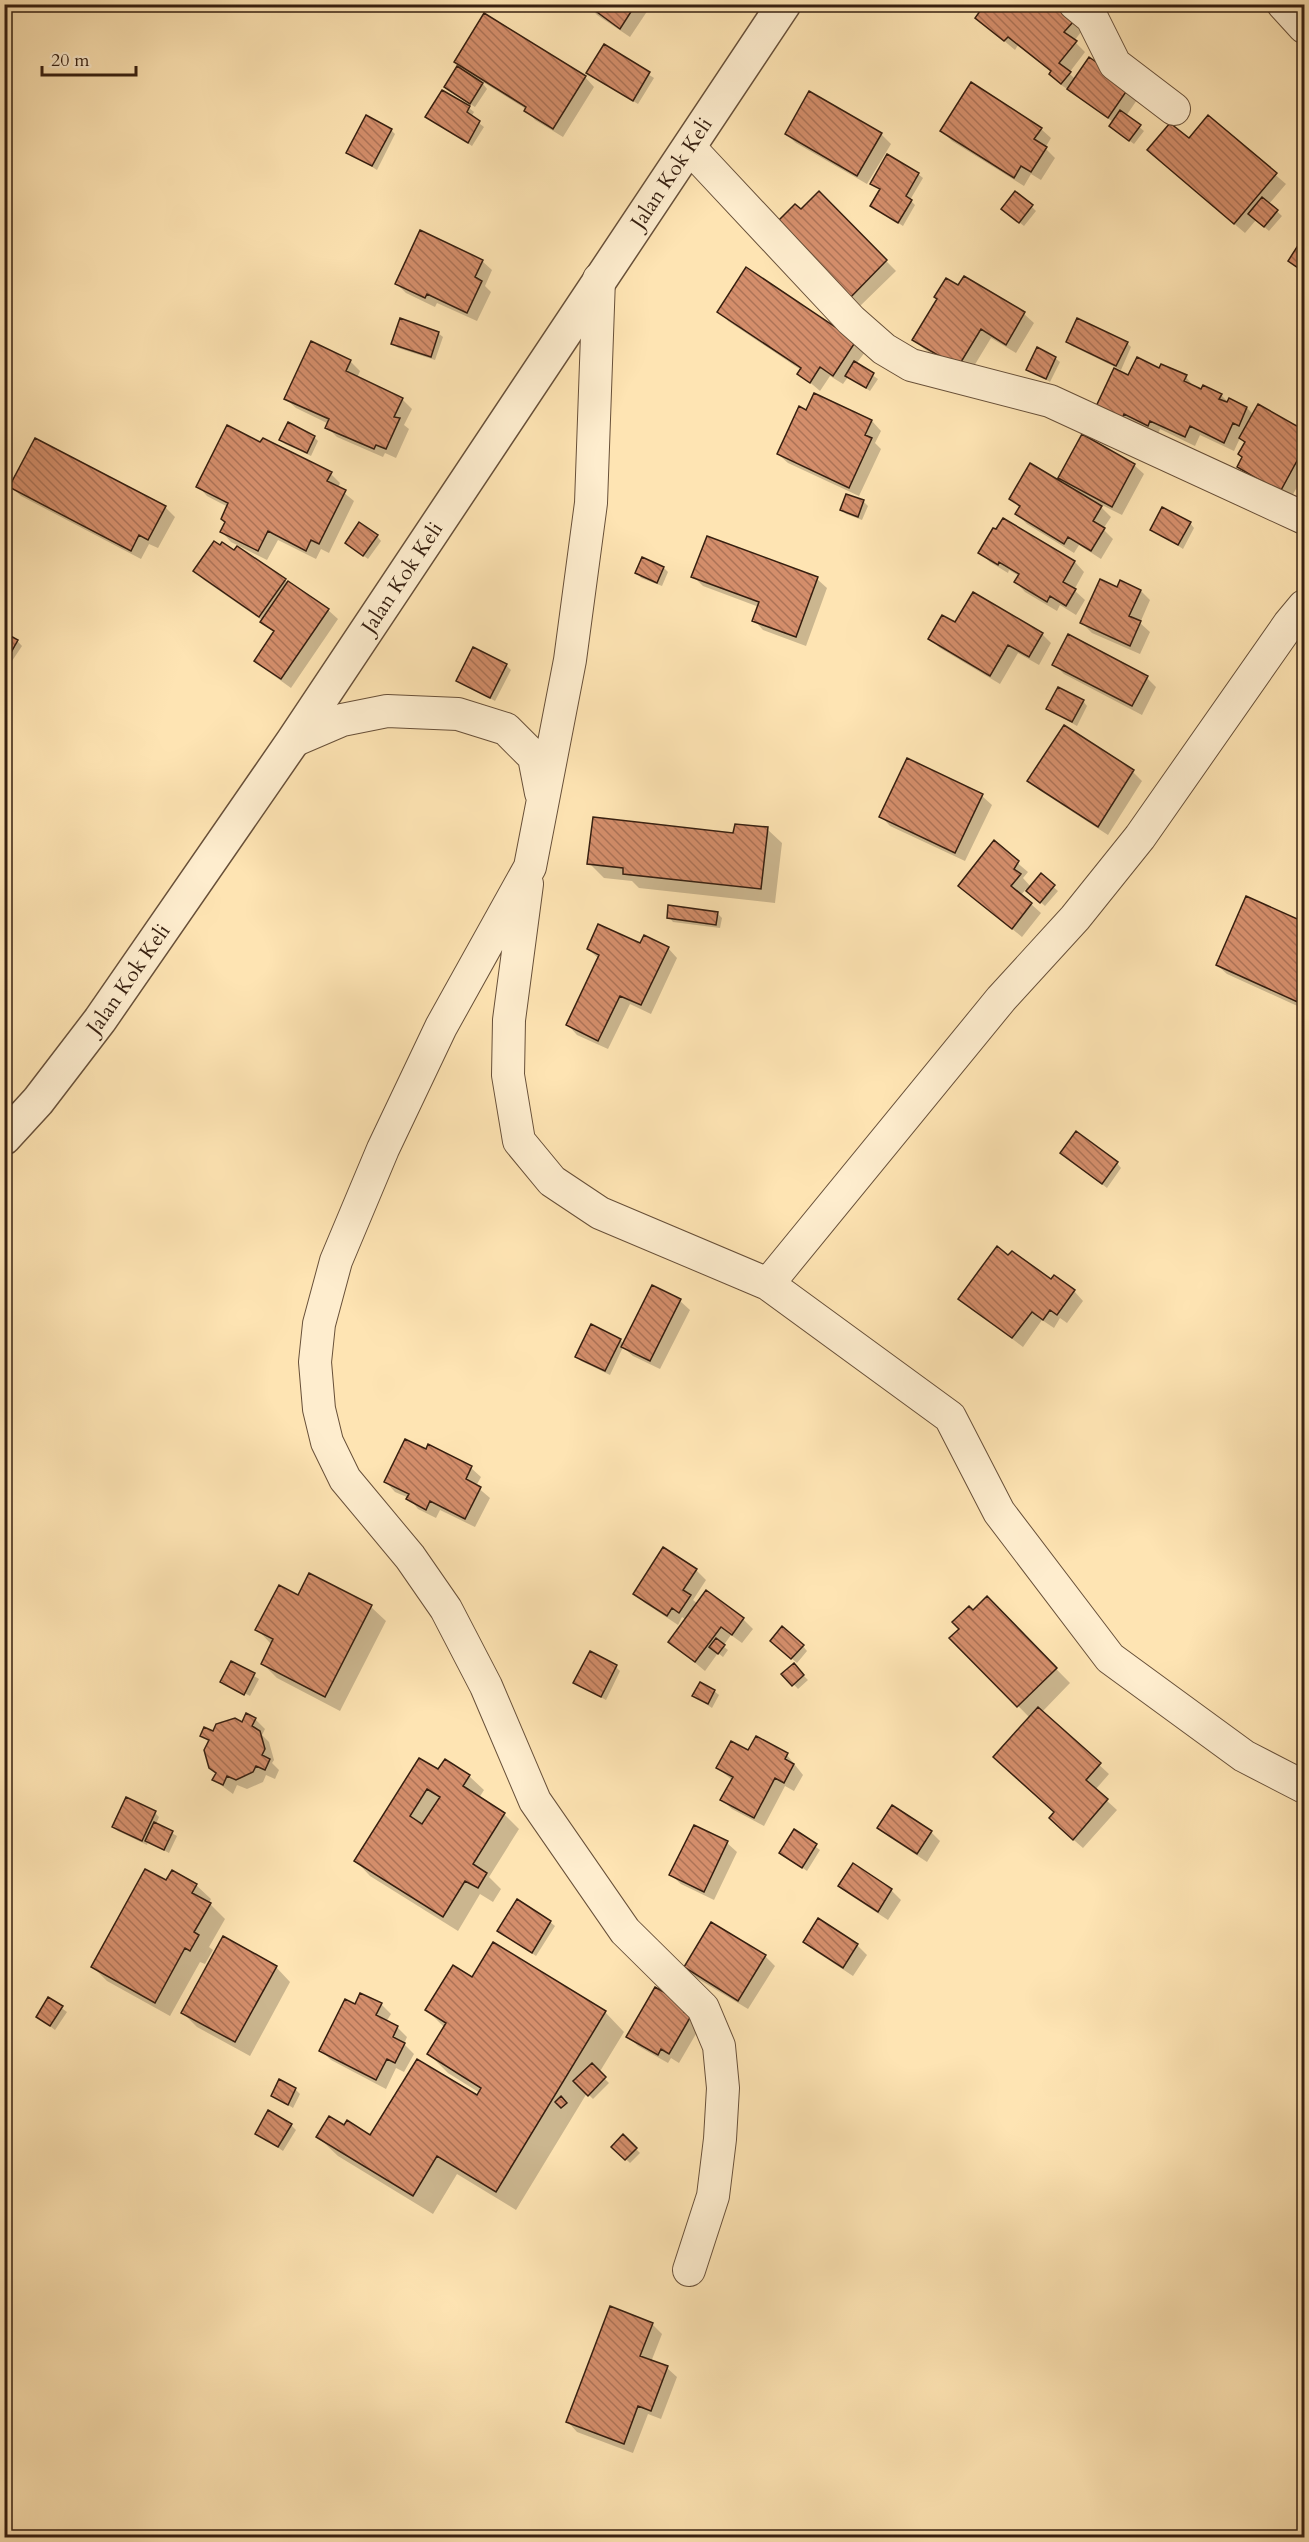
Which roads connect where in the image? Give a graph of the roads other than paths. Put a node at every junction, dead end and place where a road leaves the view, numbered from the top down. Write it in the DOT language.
graph roads {
  1 [pos="784,4"];
  2 [pos="1076,4"];
  3 [pos="1283,4"];
  4 [pos="1305,27"];
  5 [pos="1174,109"];
  6 [pos="690,148"];
  7 [pos="599,279"];
  8 [pos="1305,519"];
  9 [pos="1305,606"];
  10 [pos="293,741"];
  11 [pos="543,801"];
  12 [pos="530,867"];
  13 [pos="4,1138"];
  14 [pos="768,1284"];
  15 [pos="1305,1787"];
  16 [pos="689,2270"];
  1 -- 6 [label="street, Jalan Kok Keli"];
  2 -- 5 [label="street"];
  3 -- 4 [label="street"];
  6 -- 7 [label="street, Jalan Kok Keli"];
  6 -- 8 [label="street"];
  7 -- 10 [label="street, Jalan Kok Keli"];
  7 -- 11 [label="street"];
  9 -- 14 [label="street"];
  10 -- 11 [label="street"];
  10 -- 13 [label="street, Jalan Kok Keli"];
  11 -- 12 [label="street"];
  12 -- 14 [label="street"];
  12 -- 16 [label="street"];
  14 -- 15 [label="street"];
}
